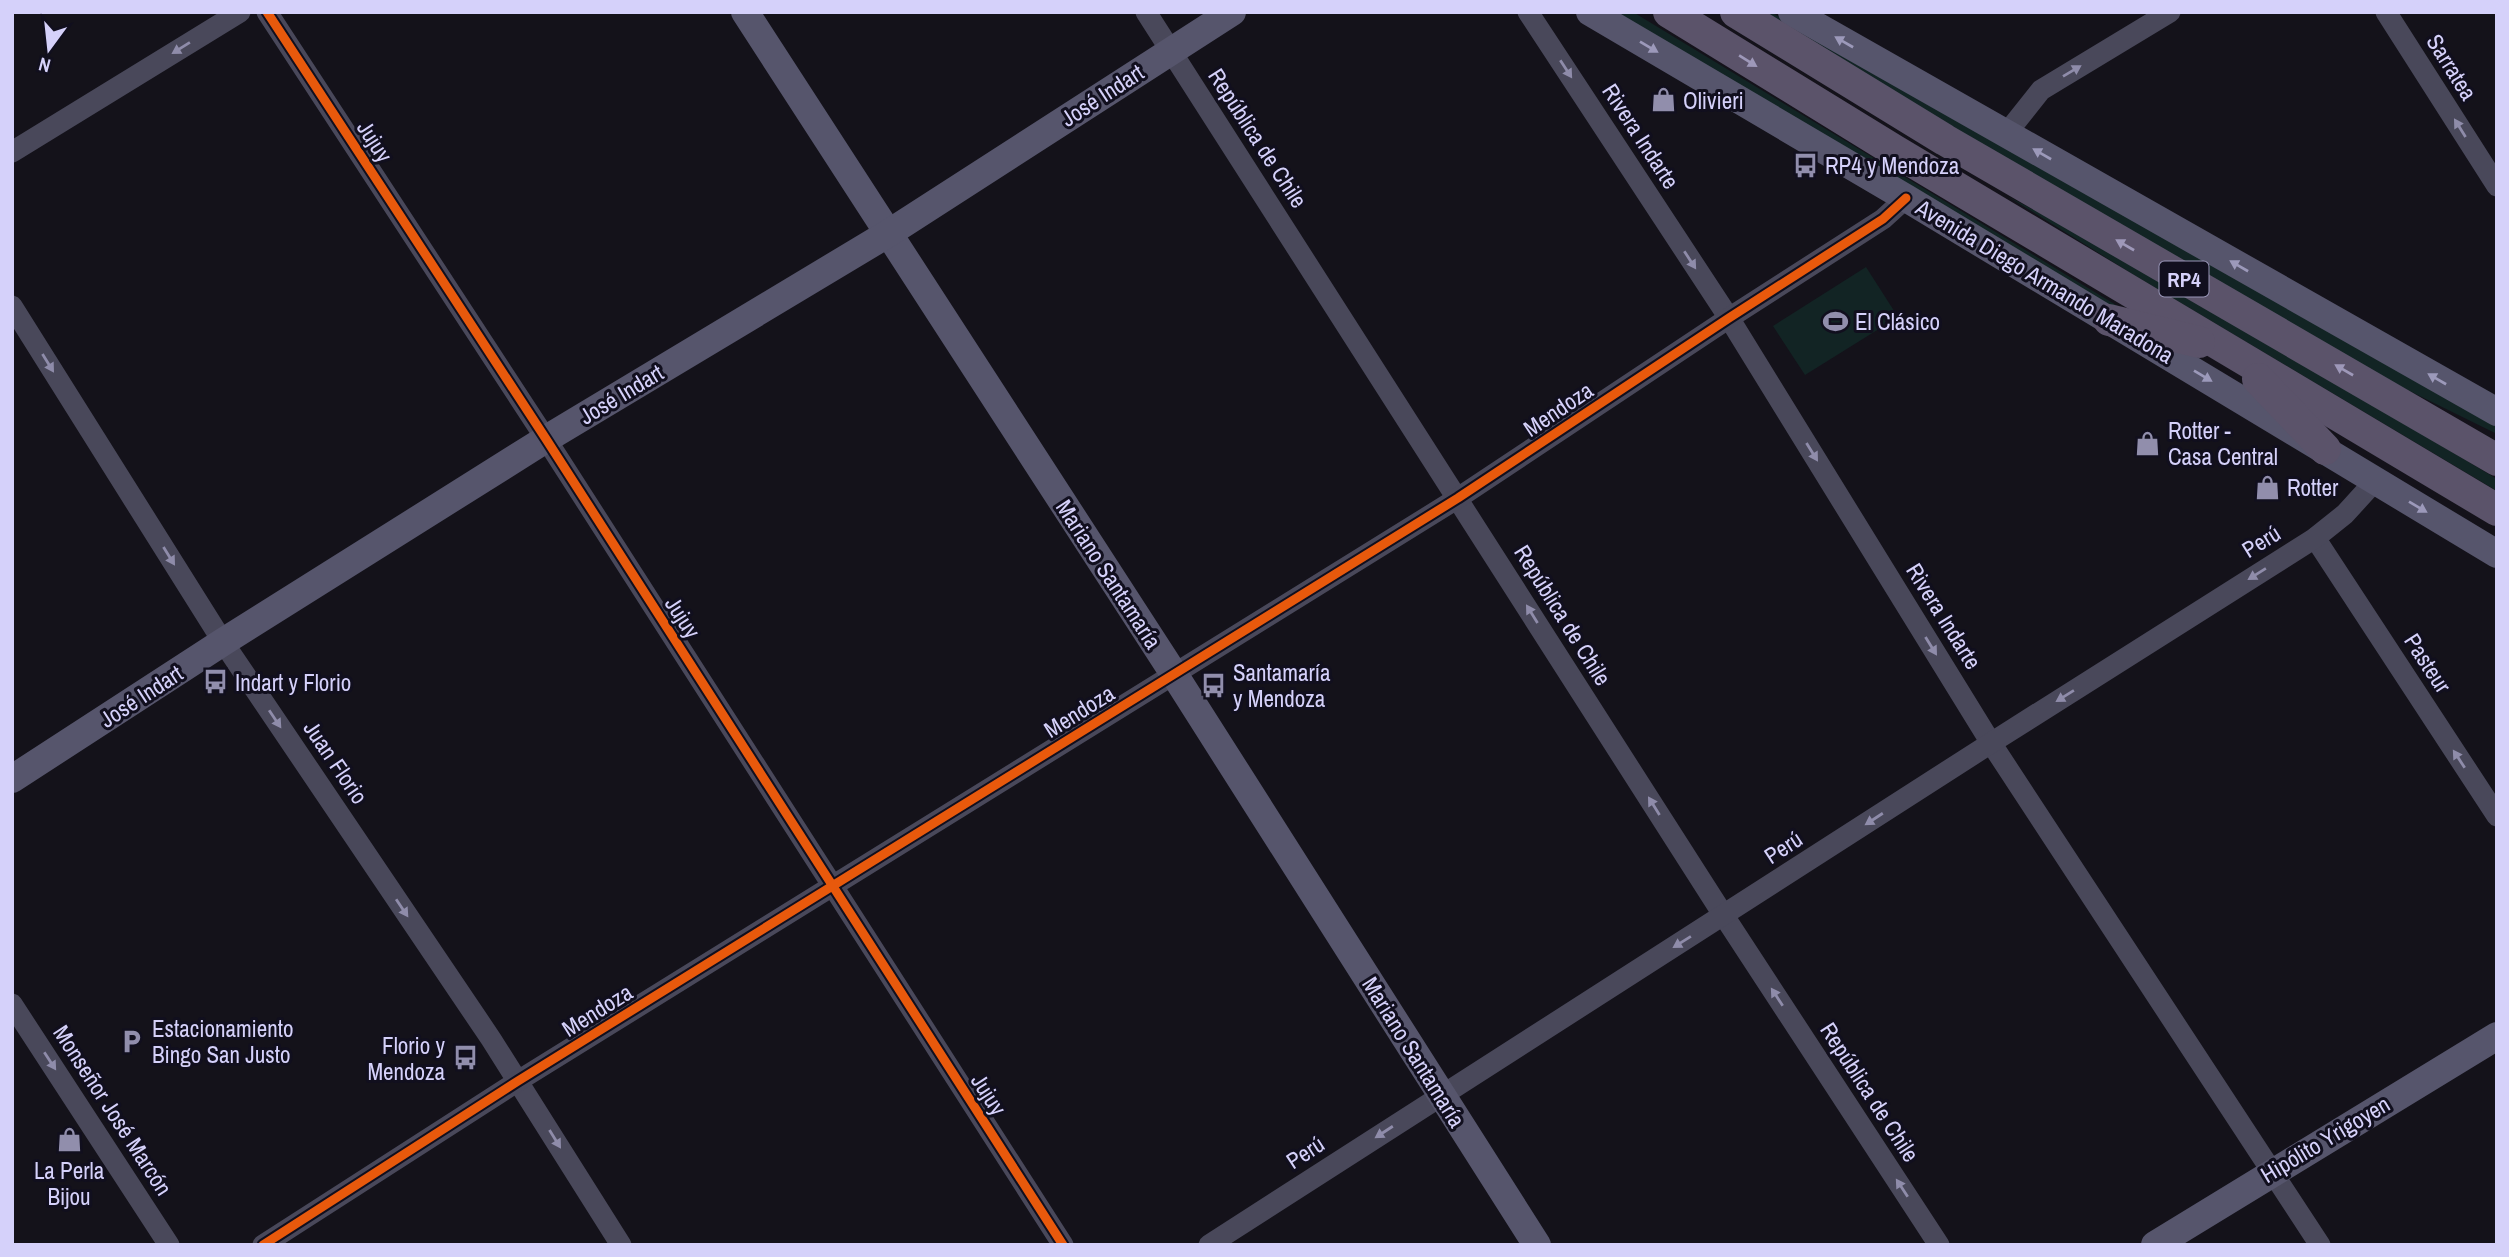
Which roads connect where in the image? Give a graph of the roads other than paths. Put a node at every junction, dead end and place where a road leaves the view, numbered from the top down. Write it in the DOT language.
graph roads {
  1 [pos="240,12"];
  2 [pos="267,12"];
  3 [pos="745,12"];
  4 [pos="1146,12"];
  5 [pos="1231,12"];
  6 [pos="1528,12"];
  7 [pos="1590,12"];
  8 [pos="1669,12"];
  9 [pos="1736,12"];
  10 [pos="1792,12"];
  11 [pos="2170,12"];
  12 [pos="2386,12"];
  13 [pos="1171,50"];
  14 [pos="2006,134"];
  15 [pos="12,152"];
  16 [pos="2497,186"];
  17 [pos="1906,198"];
  18 [pos="889,233"];
  19 [pos="12,306"];
  20 [pos="1729,318"];
  21 [pos="2109,320"];
  22 [pos="2229,349"];
  23 [pos="2497,412"];
  24 [pos="2424,417"];
  25 [pos="546,439"];
  26 [pos="2497,444"];
  27 [pos="2325,449"];
  28 [pos="2497,460"];
  29 [pos="2375,481"];
  30 [pos="1458,498"];
  31 [pos="2497,510"];
  32 [pos="2315,538"];
  33 [pos="2497,554"];
  34 [pos="223,642"];
  35 [pos="1174,674"];
  36 [pos="1991,743"];
  37 [pos="12,779"];
  38 [pos="2497,816"];
  39 [pos="833,888"];
  40 [pos="1724,916"];
  41 [pos="12,1004"];
  42 [pos="2497,1036"];
  43 [pos="518,1081"];
  44 [pos="1441,1095"];
  45 [pos="2273,1171"];
  46 [pos="169,1245"];
  47 [pos="264,1245"];
  48 [pos="621,1245"];
  49 [pos="1063,1245"];
  50 [pos="1209,1245"];
  51 [pos="1537,1245"];
  52 [pos="1939,1245"];
  53 [pos="2155,1245"];
  54 [pos="2320,1245"];
  1 -- 15 [label="street, one-way"];
  2 -- 25 [label="street, Jujuy"];
  3 -- 18 [label="street, Mariano Santamaría"];
  4 -- 13 [label="street, República de Chile"];
  5 -- 13 [label="street, José Indart"];
  6 -- 20 [label="street, Rivera Indarte, one-way"];
  7 -- 17 [label="street, Avenida Diego Armando Maradona, one-way"];
  8 -- 22 [label="main road, Avenida Diego Armando Maradona / RP4, one-way"];
  24 -- 9 [label="main road, RP4, one-way"];
  14 -- 10 [label="street, one-way"];
  14 -- 11 [label="street, one-way"];
  16 -- 12 [label="street, Sarratea, one-way"];
  13 -- 18 [label="street, José Indart"];
  13 -- 30 [label="street, República de Chile"];
  23 -- 14 [label="street, one-way"];
  17 -- 20 [label="street, Mendoza"];
  17 -- 21 [label="street, Avenida Diego Armando Maradona"];
  18 -- 25 [label="street, José Indart"];
  18 -- 35 [label="street, Mariano Santamaría"];
  19 -- 34 [label="street, Juan Florio, one-way"];
  20 -- 30 [label="street, Mendoza"];
  20 -- 36 [label="street, Rivera Indarte, one-way"];
  21 -- 22 [label="main road"];
  21 -- 27 [label="street, Avenida Diego Armando Maradona, one-way"];
  22 -- 27 [label="main road"];
  22 -- 31 [label="main road, Avenida Diego Armando Maradona / RP4"];
  24 -- 26 [label="main road"];
  24 -- 28 [label="main road, RP4"];
  25 -- 34 [label="street, José Indart"];
  25 -- 39 [label="street, Jujuy"];
  27 -- 29 [label="street, Avenida Diego Armando Maradona"];
  29 -- 32 [label="street, Perú"];
  29 -- 33 [label="street, Avenida Diego Armando Maradona, one-way"];
  30 -- 35 [label="street, Mendoza"];
  40 -- 30 [label="street, República de Chile, one-way"];
  32 -- 36 [label="street, Perú, one-way"];
  38 -- 32 [label="street, Pasteur, one-way"];
  34 -- 37 [label="street, José Indart"];
  34 -- 43 [label="street, Juan Florio, one-way"];
  35 -- 39 [label="street, Mendoza"];
  35 -- 44 [label="street, Mariano Santamaría"];
  36 -- 40 [label="street, Perú, one-way"];
  36 -- 45 [label="street, Rivera Indarte"];
  39 -- 43 [label="street, Mendoza"];
  39 -- 49 [label="street, Jujuy"];
  40 -- 44 [label="street, Perú, one-way"];
  52 -- 40 [label="street, República de Chile, one-way"];
  41 -- 46 [label="street, Monseñor José Marcón, one-way"];
  42 -- 45 [label="street, Hipólito Yrigoyen"];
  43 -- 47 [label="street, Mendoza"];
  43 -- 48 [label="street, Juan Florio, one-way"];
  44 -- 50 [label="street, Perú, one-way"];
  44 -- 51 [label="street, Mariano Santamaría"];
  45 -- 53 [label="street, Hipólito Yrigoyen"];
  45 -- 54 [label="street, Rivera Indarte"];
}
